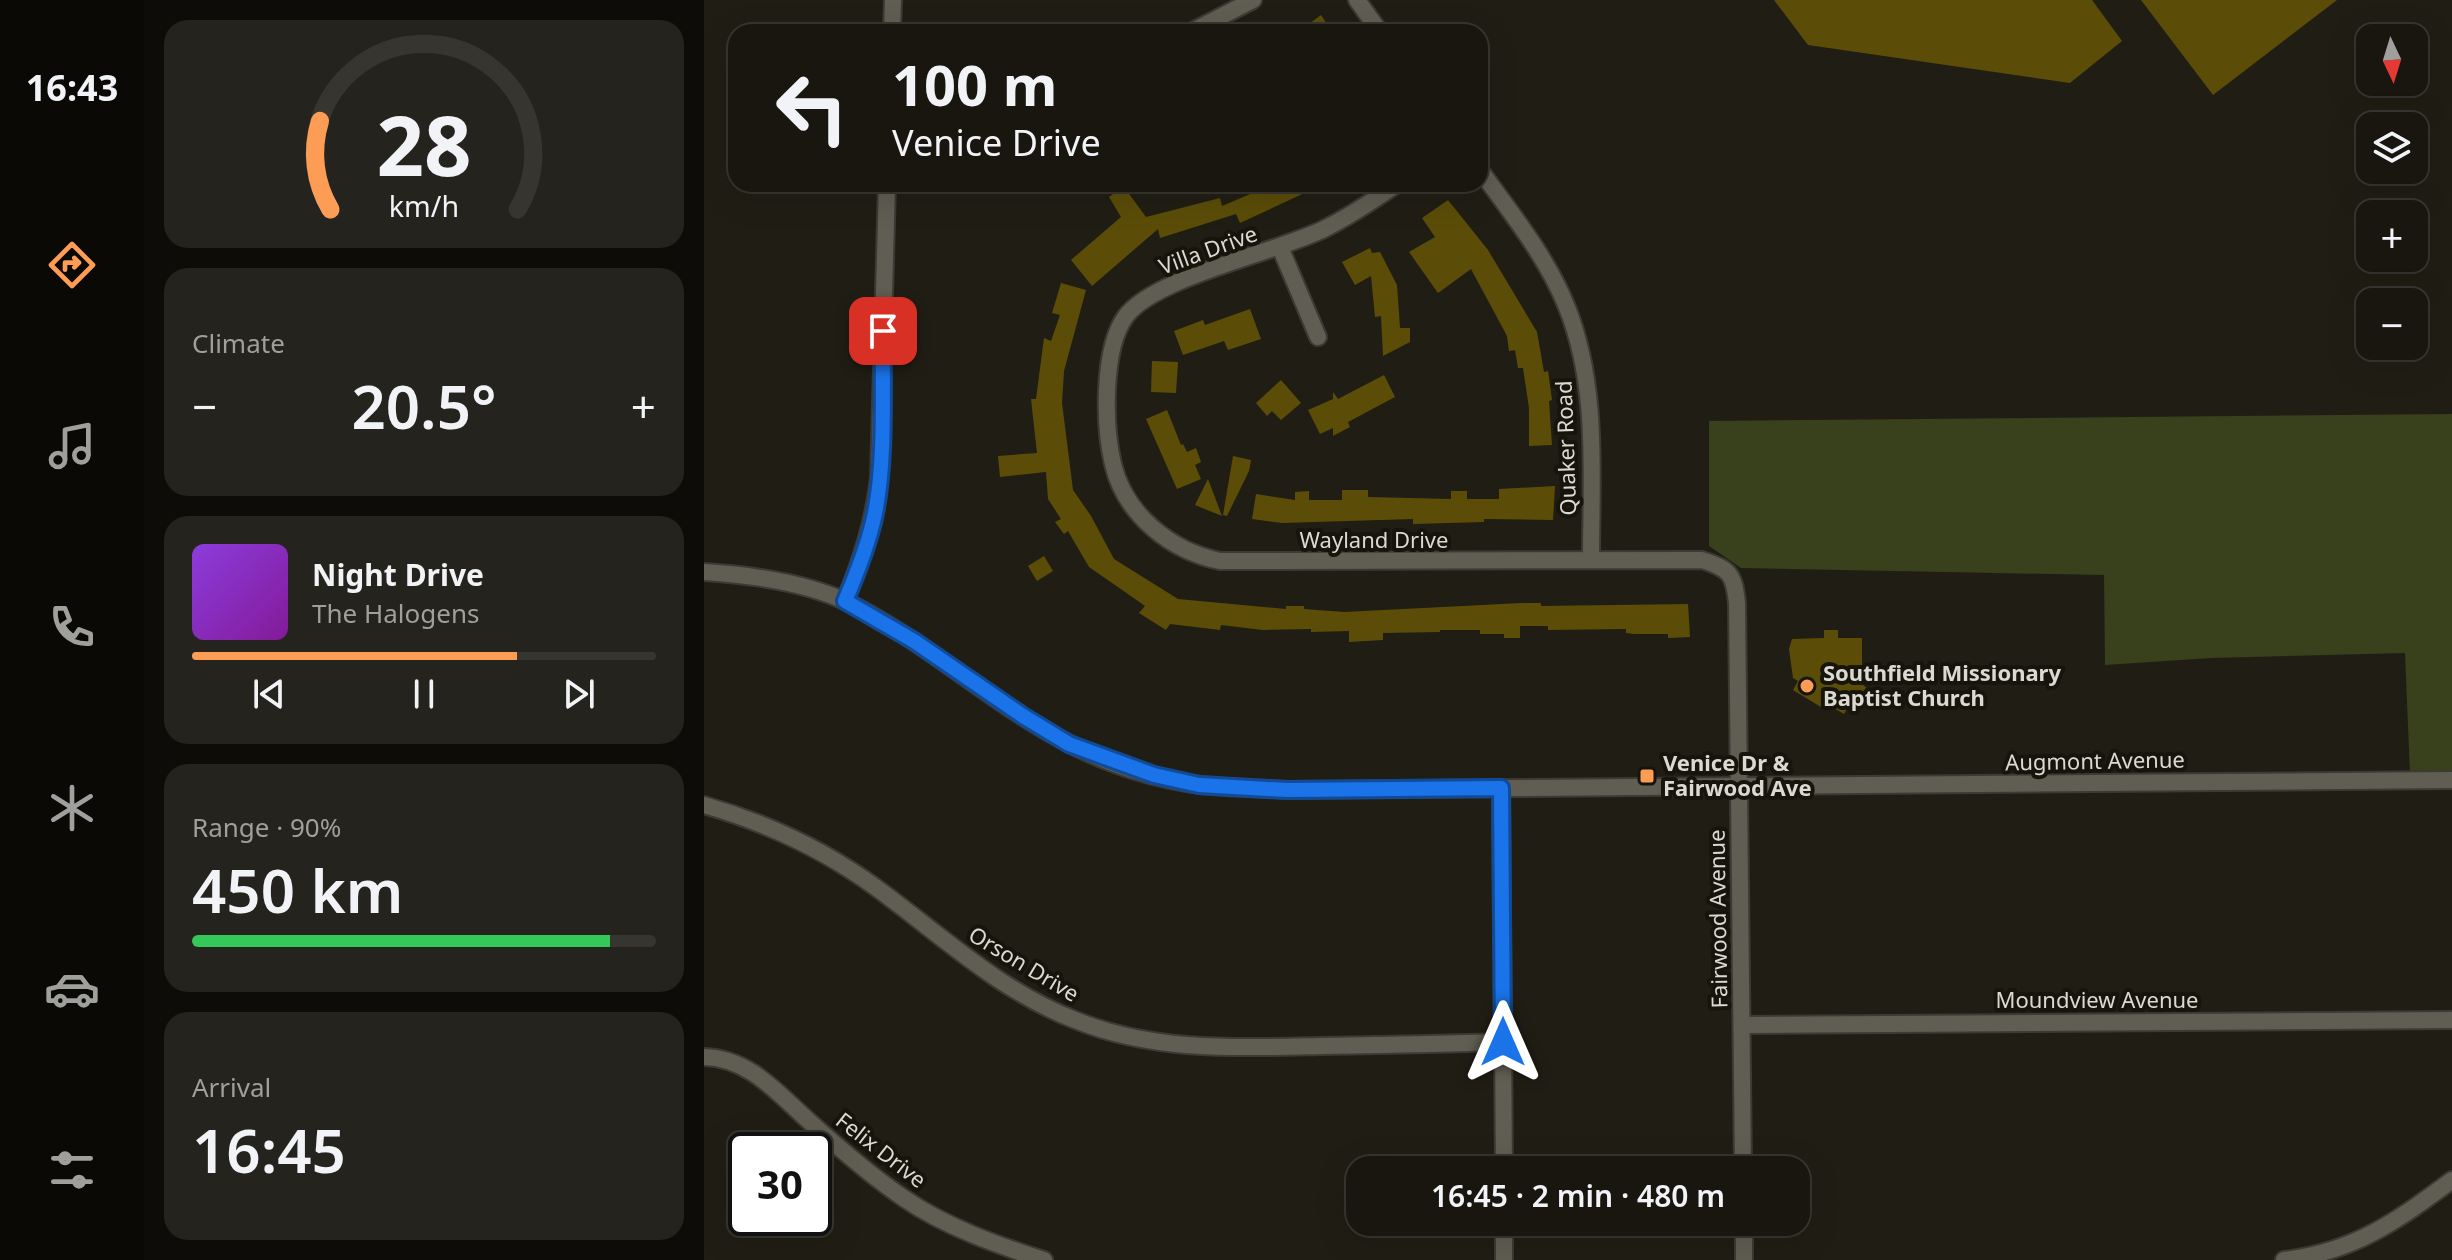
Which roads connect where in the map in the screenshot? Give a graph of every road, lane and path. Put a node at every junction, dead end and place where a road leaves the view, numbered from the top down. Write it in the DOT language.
graph roads {
  1 [pos="893,0"];
  2 [pos="1253,0"];
  3 [pos="1357,0"];
  4 [pos="892,24"];
  5 [pos="1206,24"];
  6 [pos="1374,24"];
  7 [pos="1488,182"];
  8 [pos="887,192"];
  9 [pos="1384,192"];
  10 [pos="1280,247"];
  11 [pos="1318,337"];
  12 [pos="1108,413"];
  13 [pos="1591,560"];
  14 [pos="704,572"];
  15 [pos="1729,573"];
  16 [pos="845,601"];
  17 [pos="2452,780"];
  18 [pos="1739,787"];
  19 [pos="1501,788"];
  20 [pos="704,805"];
  21 [pos="2452,1020"];
  22 [pos="1742,1025"];
  23 [pos="1503,1042"];
  24 [pos="704,1057"];
  25 [pos="1504,1156"];
  26 [pos="1743,1156"];
  27 [pos="2452,1180"];
  28 [pos="1504,1236"];
  29 [pos="1744,1236"];
  30 [pos="1044,1260"];
  31 [pos="1504,1260"];
  32 [pos="1744,1260"];
  33 [pos="2284,1260"];
  1 -- 4 [label="street"];
  2 -- 5 [label="street"];
  3 -- 6 [label="street"];
  7 -- 13 [label="street, Quaker Road"];
  8 -- 16 [label="street"];
  9 -- 10 [label="street, Villa Drive"];
  10 -- 11 [label="street"];
  10 -- 12 [label="street, Villa Drive"];
  12 -- 13 [label="street, Wayland Drive"];
  13 -- 15 [label="street, Wayland Drive"];
  14 -- 16 [label="street, Augmont Avenue"];
  15 -- 18 [label="street, Fairwood Avenue"];
  16 -- 19 [label="street, Augmont Avenue"];
  17 -- 18 [label="street, Augmont Avenue"];
  18 -- 19 [label="street, Augmont Avenue"];
  18 -- 22 [label="street, Fairwood Avenue"];
  19 -- 23 [label="street"];
  20 -- 23 [label="street, Orson Drive"];
  21 -- 22 [label="street, Moundview Avenue"];
  22 -- 26 [label="street, Fairwood Avenue"];
  23 -- 25 [label="street"];
  24 -- 30 [label="street, Felix Drive"];
  27 -- 33 [label="street"];
  28 -- 31 [label="street"];
  29 -- 32 [label="street"];
}
